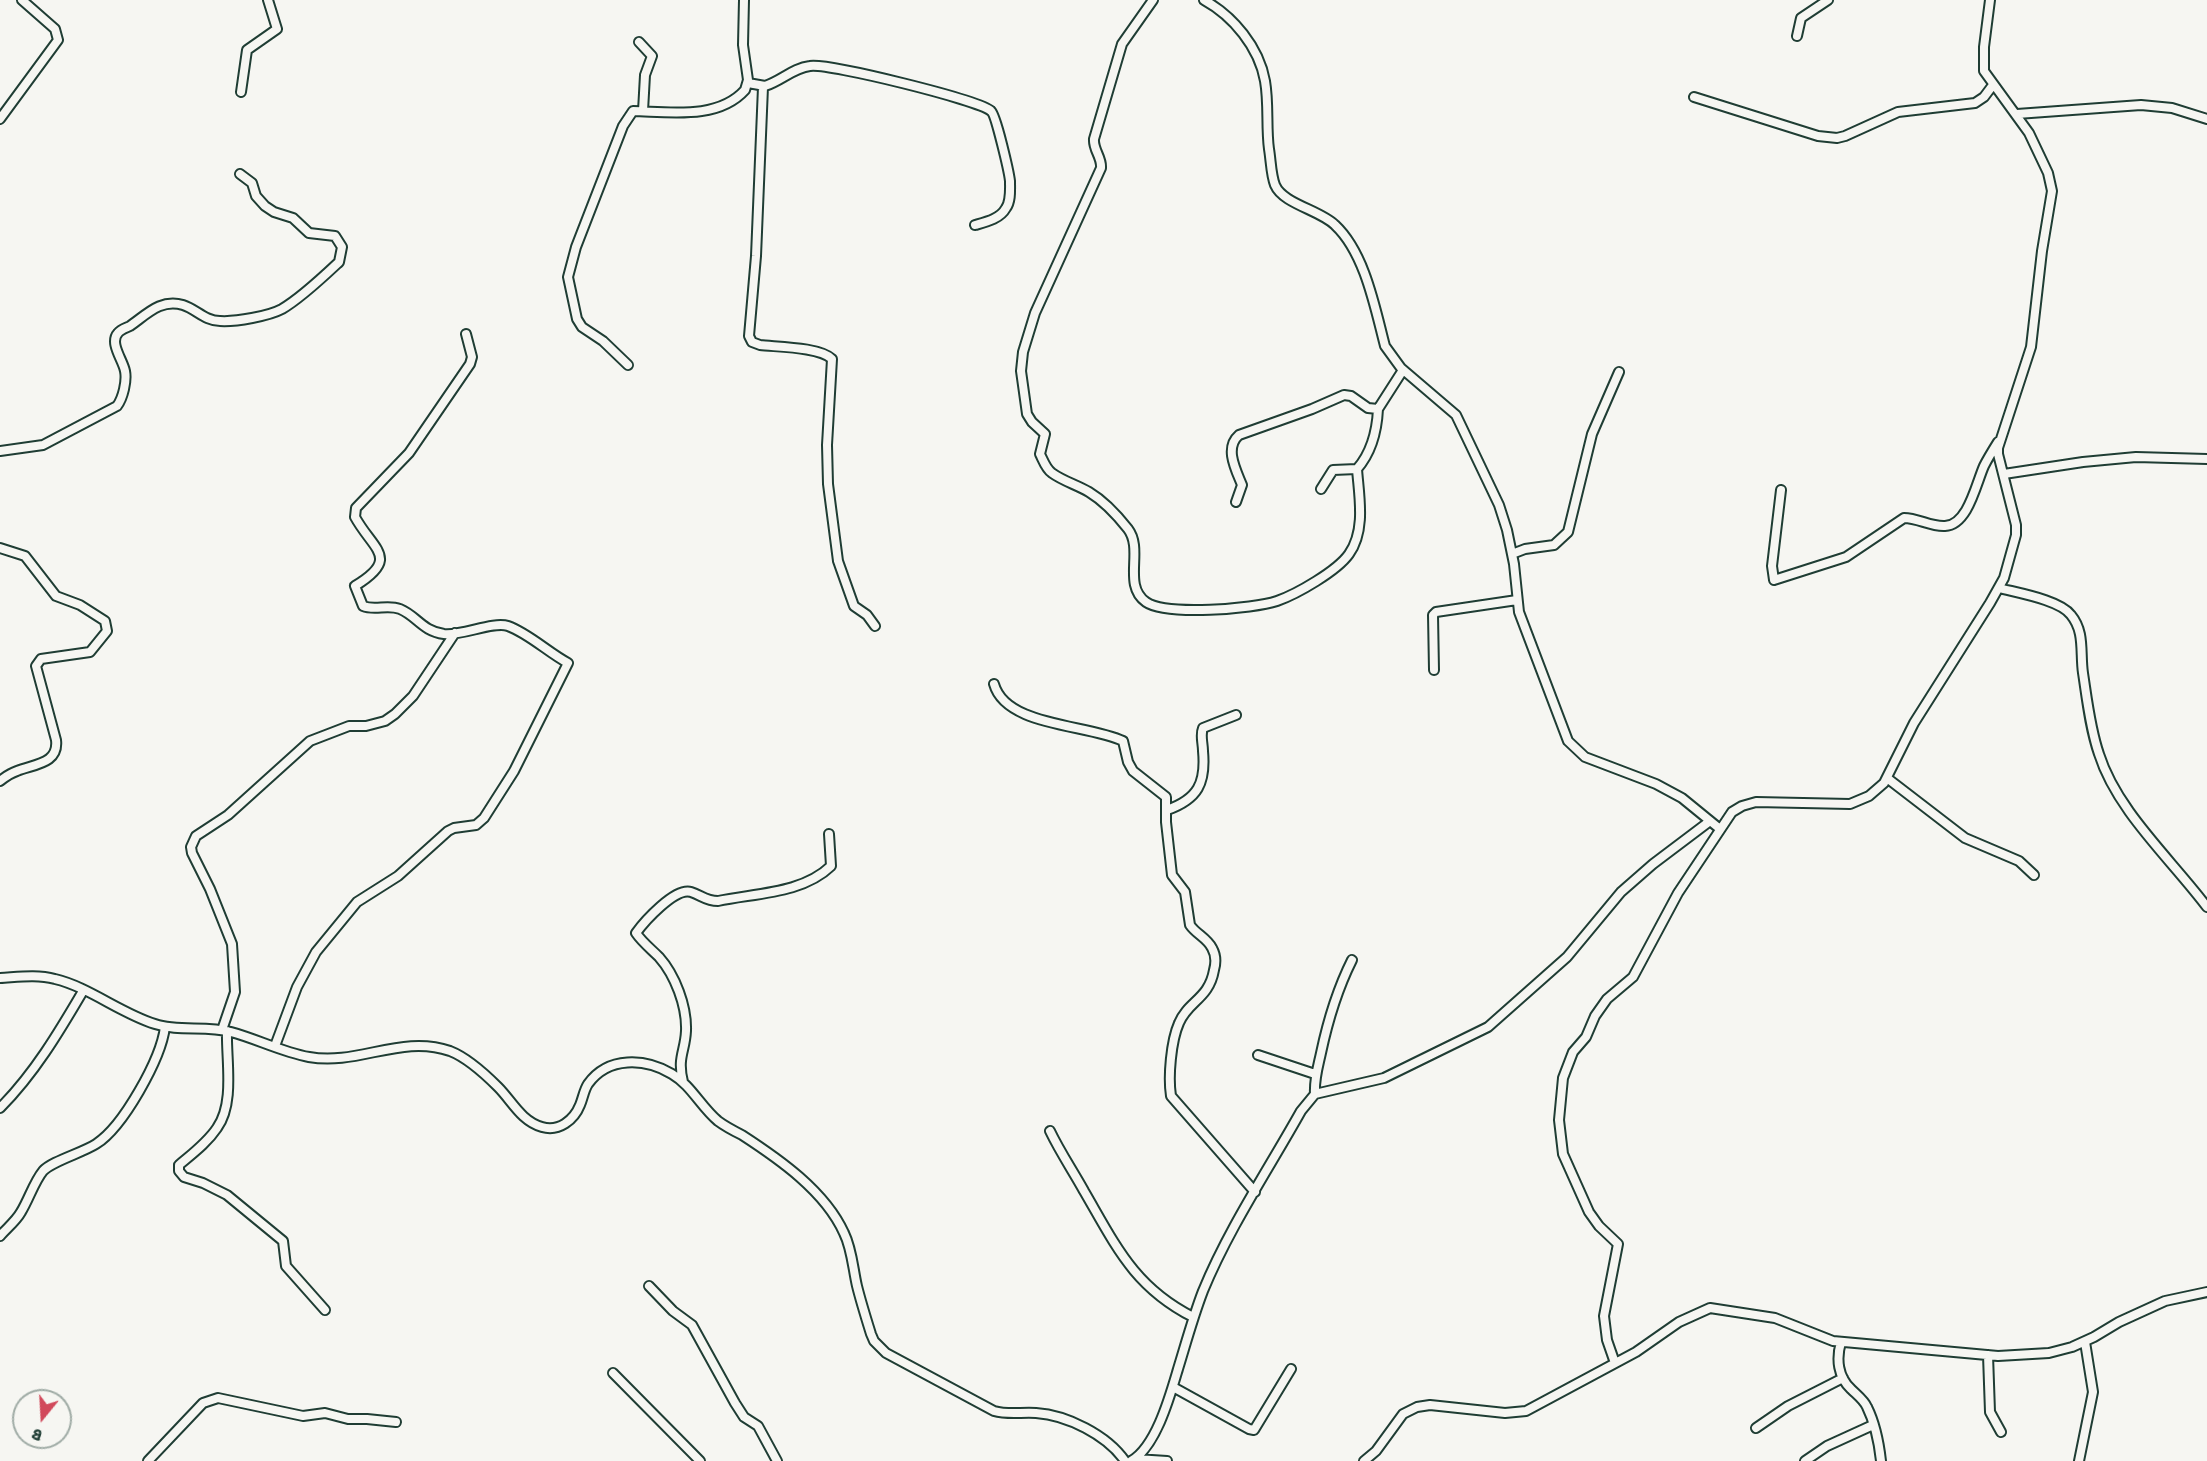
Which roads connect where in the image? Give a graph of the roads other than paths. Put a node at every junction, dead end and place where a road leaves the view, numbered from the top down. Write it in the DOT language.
graph roads {
  1 [pos="22,0"];
  2 [pos="268,0"];
  3 [pos="744,0"];
  4 [pos="1153,0"];
  5 [pos="1204,0"];
  6 [pos="1828,0"];
  7 [pos="1990,0"];
  8 [pos="1797,36"];
  9 [pos="639,42"];
  10 [pos="748,83"];
  11 [pos="1993,85"];
  12 [pos="763,87"];
  13 [pos="241,92"];
  14 [pos="1694,97"];
  15 [pos="643,111"];
  16 [pos="2017,114"];
  17 [pos="0,119"];
  18 [pos="2207,119"];
  19 [pos="240,174"];
  20 [pos="975,225"];
  21 [pos="466,334"];
  22 [pos="628,365"];
  23 [pos="1403,370"];
  24 [pos="1619,372"];
  25 [pos="1378,409"];
  26 [pos="1999,441"];
  27 [pos="0,452"];
  28 [pos="2207,459"];
  29 [pos="1357,469"];
  30 [pos="2004,474"];
  31 [pos="1321,489"];
  32 [pos="1781,490"];
  33 [pos="1236,502"];
  34 [pos="0,548"];
  35 [pos="1512,554"];
  36 [pos="1999,588"];
  37 [pos="1517,600"];
  38 [pos="875,626"];
  39 [pos="454,633"];
  40 [pos="1434,670"];
  41 [pos="994,684"];
  42 [pos="1236,715"];
  43 [pos="1887,778"];
  44 [pos="0,781"];
  45 [pos="1167,810"];
  46 [pos="1710,821"];
  47 [pos="1720,829"];
  48 [pos="829,834"];
  49 [pos="2034,875"];
  50 [pos="2207,907"];
  51 [pos="1352,960"];
  52 [pos="0,978"];
  53 [pos="83,991"];
  54 [pos="165,1027"];
  55 [pos="224,1030"];
  56 [pos="275,1046"];
  57 [pos="1258,1055"];
  58 [pos="1315,1074"];
  59 [pos="683,1083"];
  60 [pos="1315,1094"];
  61 [pos="0,1107"];
  62 [pos="1050,1131"];
  63 [pos="1255,1192"];
  64 [pos="0,1236"];
  65 [pos="649,1286"];
  66 [pos="2207,1293"];
  67 [pos="325,1310"];
  68 [pos="1193,1317"];
  69 [pos="1841,1342"];
  70 [pos="2085,1342"];
  71 [pos="1988,1355"];
  72 [pos="1616,1363"];
  73 [pos="1291,1369"];
  74 [pos="612,1373"];
  75 [pos="1843,1378"];
  76 [pos="1173,1387"];
  77 [pos="396,1422"];
  78 [pos="1873,1425"];
  79 [pos="1756,1428"];
  80 [pos="2001,1432"];
  81 [pos="1133,1460"];
  82 [pos="148,1461"];
  83 [pos="700,1461"];
  84 [pos="777,1461"];
  85 [pos="1125,1461"];
  86 [pos="1167,1461"];
  87 [pos="1364,1461"];
  88 [pos="1805,1461"];
  89 [pos="1881,1461"];
  90 [pos="2079,1461"];
  1 -- 17 [label="street"];
  2 -- 13 [label="street"];
  3 -- 10 [label="street"];
  4 -- 29 [label="street"];
  5 -- 23 [label="street"];
  6 -- 8 [label="street"];
  7 -- 11 [label="street"];
  9 -- 15 [label="street"];
  10 -- 12 [label="street"];
  10 -- 15 [label="street"];
  11 -- 14 [label="street"];
  11 -- 16 [label="street"];
  12 -- 20 [label="street"];
  12 -- 38 [label="street"];
  15 -- 22 [label="street"];
  16 -- 18 [label="street"];
  16 -- 26 [label="street"];
  19 -- 27 [label="street"];
  21 -- 39 [label="street"];
  23 -- 25 [label="street"];
  23 -- 35 [label="street"];
  24 -- 35 [label="street"];
  25 -- 29 [label="street"];
  25 -- 33 [label="street"];
  26 -- 30 [label="street"];
  26 -- 32 [label="street"];
  28 -- 30 [label="street"];
  29 -- 31 [label="street"];
  30 -- 36 [label="street"];
  34 -- 44 [label="street"];
  35 -- 37 [label="street"];
  36 -- 43 [label="street"];
  36 -- 50 [label="street"];
  37 -- 40 [label="street"];
  37 -- 46 [label="street"];
  39 -- 55 [label="street"];
  39 -- 56 [label="street"];
  41 -- 45 [label="street"];
  42 -- 45 [label="street"];
  43 -- 47 [label="street"];
  43 -- 49 [label="street"];
  45 -- 63 [label="street"];
  46 -- 47 [label="street"];
  46 -- 60 [label="street"];
  47 -- 72 [label="street"];
  48 -- 59 [label="street"];
  51 -- 58 [label="street"];
  52 -- 53 [label="street"];
  53 -- 54 [label="street"];
  53 -- 61 [label="street"];
  54 -- 55 [label="street"];
  54 -- 64 [label="street"];
  55 -- 56 [label="street"];
  55 -- 67 [label="street"];
  56 -- 59 [label="street"];
  57 -- 58 [label="street"];
  58 -- 60 [label="street"];
  59 -- 85 [label="street"];
  60 -- 63 [label="street"];
  62 -- 68 [label="street"];
  63 -- 68 [label="street"];
  65 -- 84 [label="street"];
  66 -- 70 [label="street"];
  68 -- 76 [label="street"];
  69 -- 71 [label="street"];
  69 -- 72 [label="street"];
  69 -- 75 [label="street"];
  70 -- 71 [label="street"];
  70 -- 90 [label="street"];
  71 -- 80 [label="street"];
  72 -- 87 [label="street"];
  73 -- 76 [label="street"];
  74 -- 83 [label="street"];
  75 -- 78 [label="street"];
  75 -- 79 [label="street"];
  76 -- 81 [label="street"];
  77 -- 82 [label="street"];
  78 -- 88 [label="street"];
  78 -- 89 [label="street"];
  81 -- 86 [label="street"];
}
